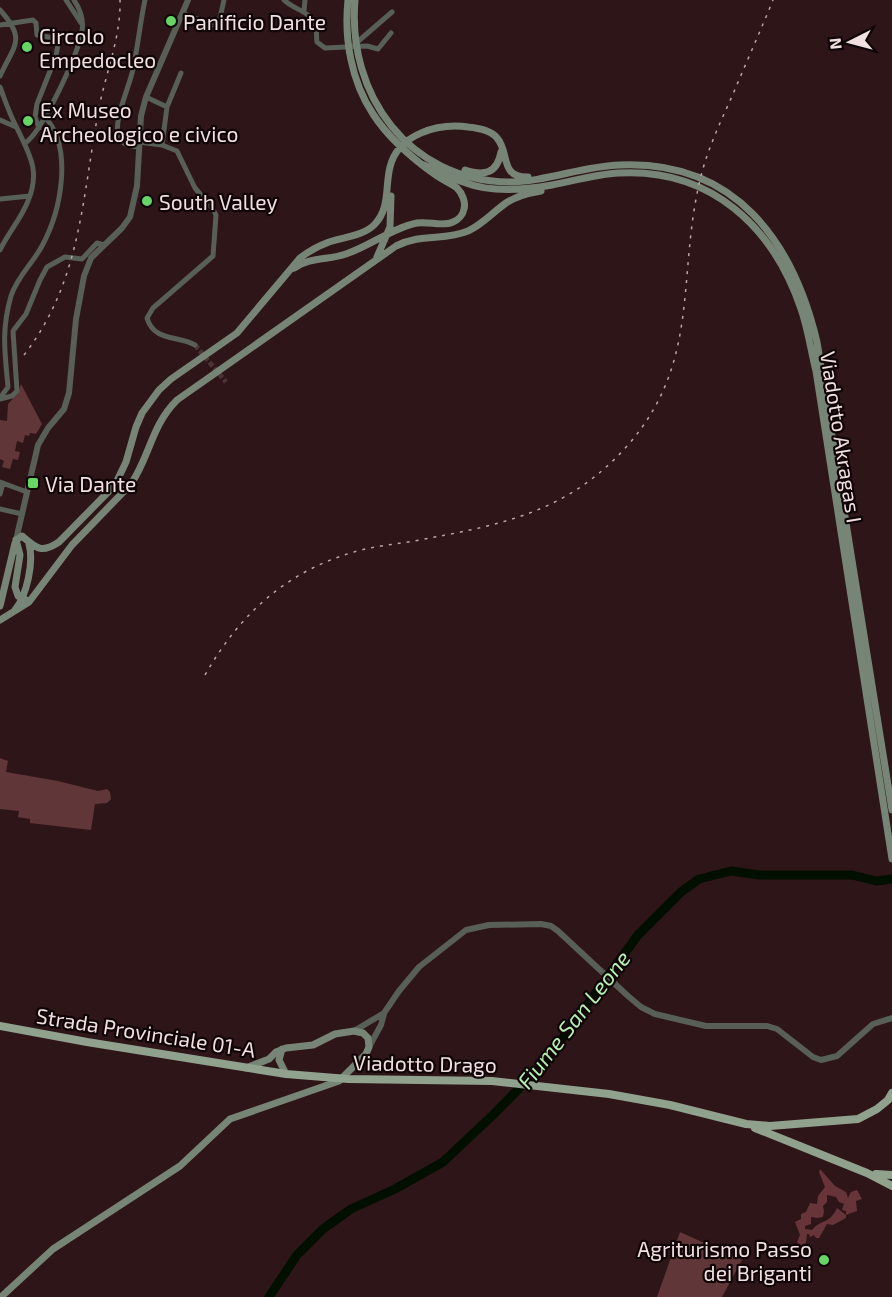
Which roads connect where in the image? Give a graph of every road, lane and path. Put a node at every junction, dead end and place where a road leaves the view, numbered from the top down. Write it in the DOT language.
graph roads {
  1 [pos="66,0"];
  2 [pos="74,0"];
  3 [pos="145,0"];
  4 [pos="188,0"];
  5 [pos="224,0"];
  6 [pos="284,0"];
  7 [pos="305,0"];
  8 [pos="348,0"];
  9 [pos="355,0"];
  10 [pos="289,2"];
  11 [pos="1,11"];
  12 [pos="304,11"];
  13 [pos="392,12"];
  14 [pos="183,13"];
  15 [pos="82,23"];
  16 [pos="13,24"];
  17 [pos="0,26"];
  18 [pos="391,33"];
  19 [pos="352,47"];
  20 [pos="182,73"];
  21 [pos="0,76"];
  22 [pos="0,87"];
  23 [pos="146,97"];
  24 [pos="167,107"];
  25 [pos="0,120"];
  26 [pos="42,122"];
  27 [pos="16,127"];
  28 [pos="139,144"];
  29 [pos="501,144"];
  30 [pos="162,145"];
  31 [pos="27,147"];
  32 [pos="425,161"];
  33 [pos="563,175"];
  34 [pos="389,179"];
  35 [pos="574,180"];
  36 [pos="30,196"];
  37 [pos="0,199"];
  38 [pos="104,245"];
  39 [pos="0,250"];
  40 [pos="377,258"];
  41 [pos="287,273"];
  42 [pos="195,345"];
  43 [pos="0,399"];
  44 [pos="2,483"];
  45 [pos="27,492"];
  46 [pos="0,494"];
  47 [pos="0,509"];
  48 [pos="22,514"];
  49 [pos="19,528"];
  50 [pos="16,540"];
  51 [pos="27,541"];
  52 [pos="23,599"];
  53 [pos="31,600"];
  54 [pos="0,606"];
  55 [pos="11,614"];
  56 [pos="0,620"];
  57 [pos="892,810"];
  58 [pos="892,859"];
  59 [pos="384,1013"];
  60 [pos="892,1018"];
  61 [pos="0,1026"];
  62 [pos="354,1031"];
  63 [pos="369,1047"];
  64 [pos="282,1049"];
  65 [pos="269,1059"];
  66 [pos="279,1060"];
  67 [pos="246,1068"];
  68 [pos="272,1072"];
  69 [pos="286,1074"];
  70 [pos="892,1093"];
  71 [pos="746,1124"];
  72 [pos="867,1173"];
  73 [pos="892,1175"];
  74 [pos="892,1186"];
  75 [pos="1,1297"];
  1 -- 15 [label="street"];
  2 -- 15 [label="street"];
  3 -- 28 [label="street"];
  4 -- 14 [label="street"];
  5 -- 14 [label="street"];
  6 -- 10 [label="street"];
  7 -- 12 [label="street"];
  8 -- 32 [label="main road"];
  9 -- 32 [label="main road"];
  10 -- 12 [label="street"];
  11 -- 16 [label="street"];
  12 -- 19 [label="street"];
  13 -- 19 [label="street"];
  14 -- 23 [label="street"];
  15 -- 26 [label="street"];
  16 -- 17 [label="street"];
  16 -- 21 [label="street"];
  16 -- 26 [label="street"];
  18 -- 19 [label="street"];
  20 -- 24 [label="street"];
  22 -- 27 [label="street"];
  23 -- 24 [label="street"];
  23 -- 28 [label="street"];
  24 -- 30 [label="street"];
  25 -- 27 [label="street"];
  26 -- 31 [label="street"];
  26 -- 43 [label="street"];
  27 -- 31 [label="street"];
  28 -- 30 [label="street"];
  28 -- 38 [label="street"];
  29 -- 32 [label="main road"];
  29 -- 33 [label="main road"];
  29 -- 34 [label="main road"];
  30 -- 42 [label="street"];
  31 -- 36 [label="street"];
  32 -- 33 [label="main road"];
  32 -- 35 [label="main road"];
  32 -- 41 [label="main road"];
  33 -- 57 [label="main road, Viadotto Akragas I"];
  34 -- 40 [label="main road"];
  34 -- 41 [label="main road"];
  35 -- 40 [label="main road"];
  35 -- 58 [label="main road, Viadotto Akragas I"];
  36 -- 37 [label="street"];
  36 -- 39 [label="street"];
  38 -- 43 [label="street"];
  38 -- 45 [label="street"];
  40 -- 53 [label="main road"];
  41 -- 51 [label="main road"];
  44 -- 45 [label="street"];
  44 -- 46 [label="street"];
  45 -- 48 [label="street"];
  47 -- 48 [label="street"];
  48 -- 49 [label="street"];
  49 -- 50 [label="street"];
  49 -- 51 [label="street"];
  50 -- 51 [label="main road"];
  50 -- 52 [label="main road"];
  50 -- 54 [label="main road"];
  51 -- 52 [label="main road"];
  52 -- 53 [label="main road"];
  52 -- 55 [label="main road"];
  53 -- 55 [label="main road"];
  55 -- 56 [label="main road"];
  59 -- 60 [label="street, Strada Provinciale 01-A"];
  59 -- 62 [label="street, Strada Provinciale 01-A"];
  59 -- 63 [label="street"];
  61 -- 67 [label="main road, Strada Provinciale 01-A"];
  62 -- 63 [label="main road"];
  62 -- 64 [label="main road, Strada Provinciale 01-A"];
  63 -- 75 [label="main road"];
  64 -- 65 [label="main road"];
  64 -- 66 [label="main road"];
  65 -- 67 [label="main road"];
  65 -- 68 [label="main road"];
  66 -- 68 [label="main road"];
  66 -- 69 [label="main road"];
  67 -- 68 [label="main road, Strada Provinciale 01-A"];
  68 -- 69 [label="main road, Strada Provinciale 01-A"];
  69 -- 71 [label="main road, Viadotto Drago"];
  70 -- 71 [label="main road"];
  71 -- 72 [label="main road"];
  72 -- 73 [label="main road"];
  72 -- 74 [label="main road"];
}
